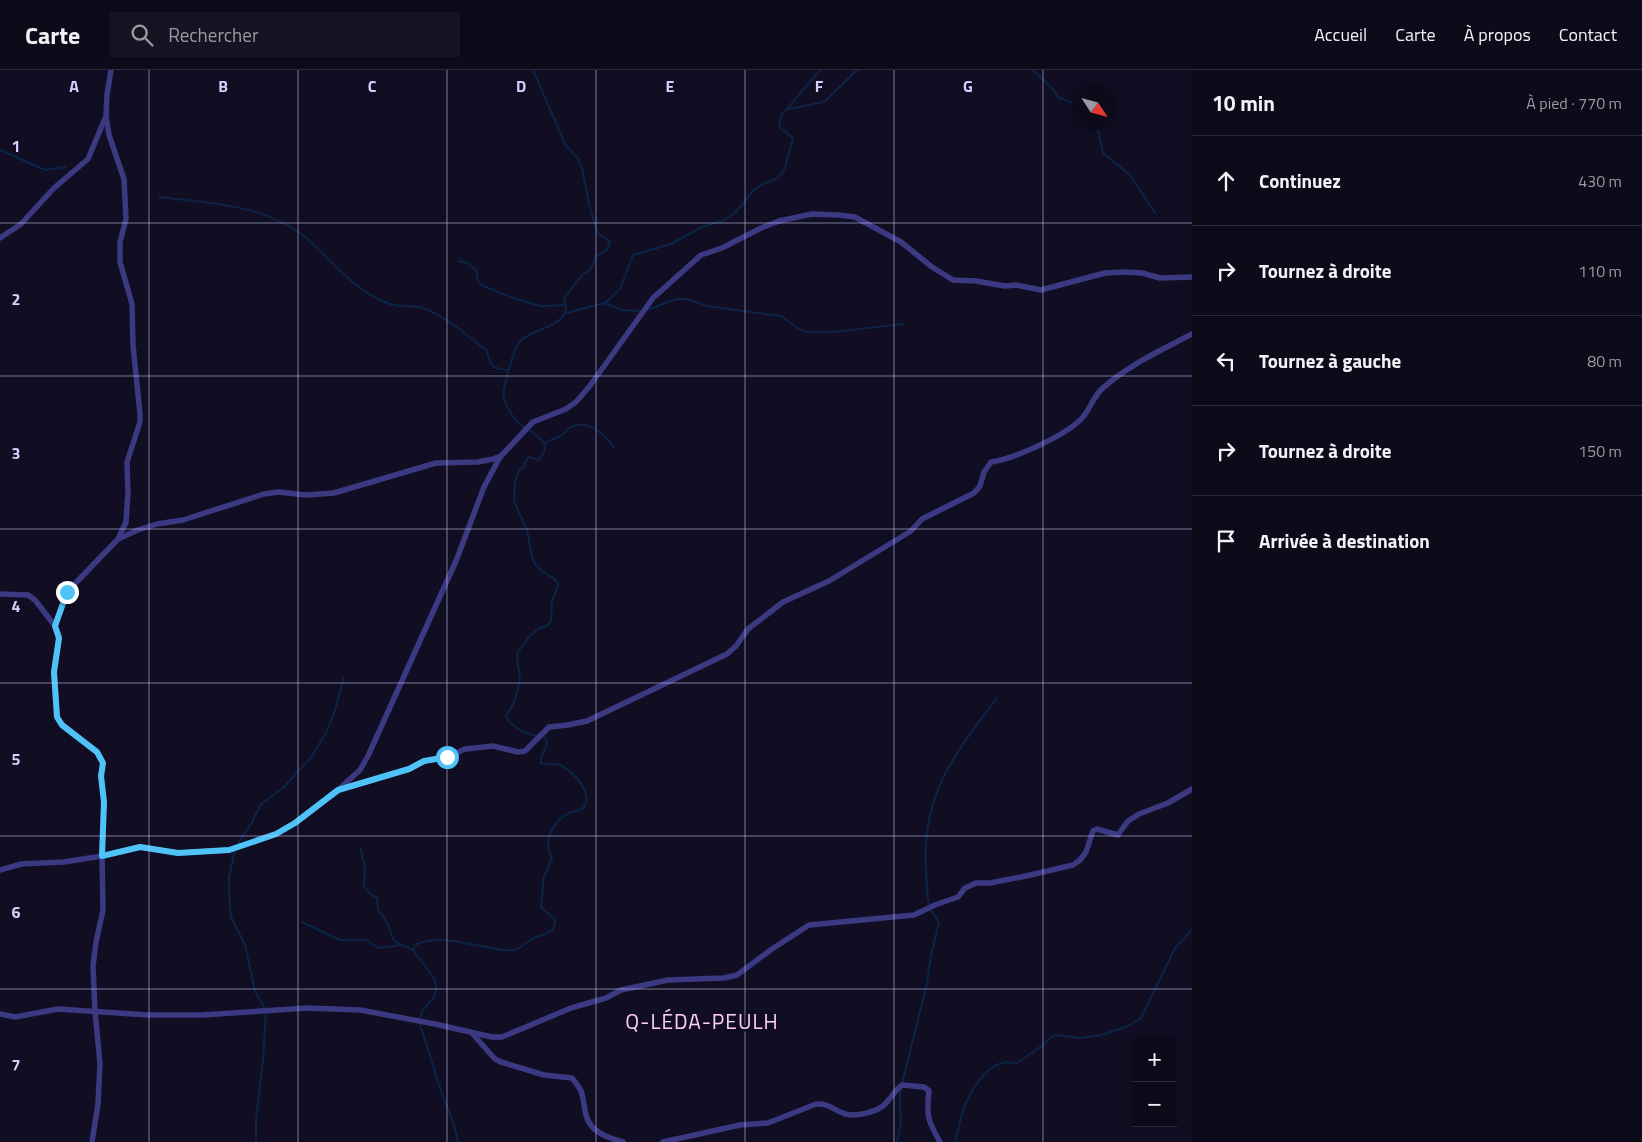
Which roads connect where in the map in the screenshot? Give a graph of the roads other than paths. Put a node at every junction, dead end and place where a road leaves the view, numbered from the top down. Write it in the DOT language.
graph roads {
  1 [pos="111,70"];
  2 [pos="106,116"];
  3 [pos="0,238"];
  4 [pos="1192,277"];
  5 [pos="1192,334"];
  6 [pos="501,456"];
  7 [pos="118,539"];
  8 [pos="0,594"];
  9 [pos="55,626"];
  10 [pos="1192,789"];
  11 [pos="338,790"];
  12 [pos="102,856"];
  13 [pos="0,870"];
  14 [pos="95,1011"];
  15 [pos="0,1014"];
  16 [pos="471,1032"];
  17 [pos="92,1142"];
  18 [pos="623,1142"];
  19 [pos="663,1142"];
  20 [pos="940,1142"];
  1 -- 2 [label="street"];
  2 -- 3 [label="street"];
  2 -- 7 [label="street"];
  4 -- 6 [label="street"];
  5 -- 11 [label="street"];
  6 -- 7 [label="street"];
  6 -- 11 [label="street"];
  7 -- 9 [label="street"];
  8 -- 9 [label="street"];
  9 -- 12 [label="street"];
  10 -- 16 [label="street"];
  11 -- 12 [label="street"];
  12 -- 13 [label="street"];
  12 -- 14 [label="street"];
  14 -- 15 [label="street"];
  14 -- 16 [label="street"];
  14 -- 17 [label="street"];
  16 -- 18 [label="street"];
  19 -- 20 [label="street"];
}
